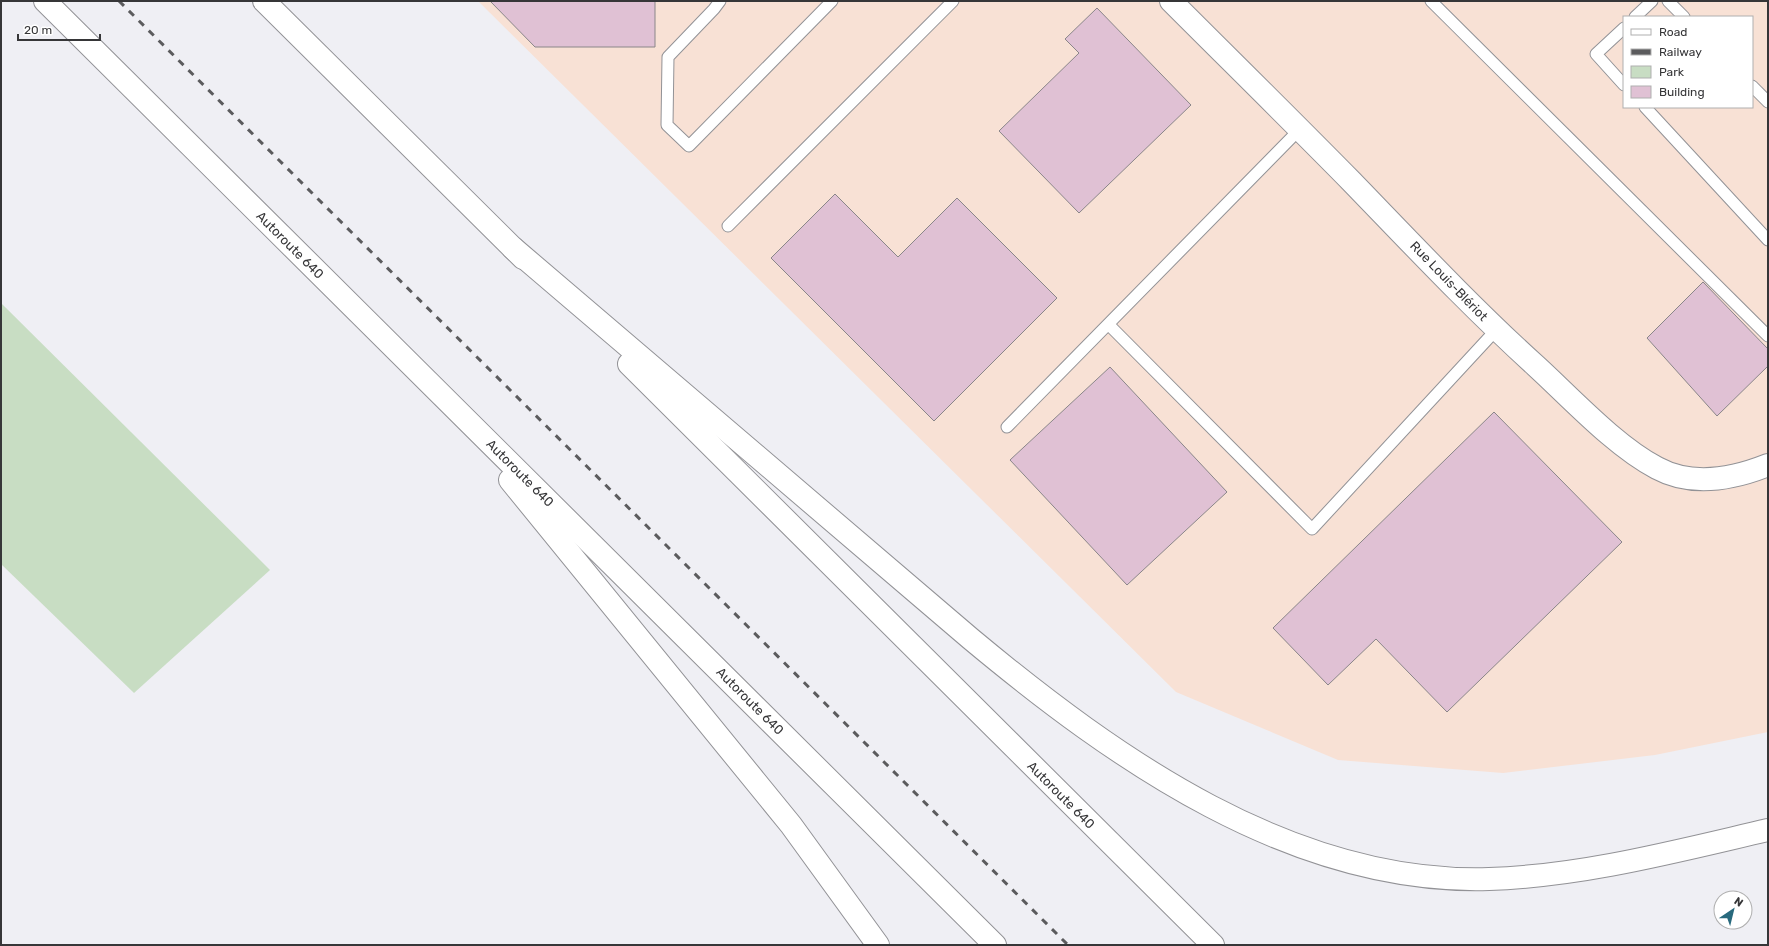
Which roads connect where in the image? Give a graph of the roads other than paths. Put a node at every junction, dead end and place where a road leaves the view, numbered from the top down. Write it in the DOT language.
graph roads {
  1 [pos="44,1"];
  2 [pos="264,1"];
  3 [pos="720,1"];
  4 [pos="832,1"];
  5 [pos="953,1"];
  6 [pos="1171,1"];
  7 [pos="1431,1"];
  8 [pos="1652,1"];
  9 [pos="1668,1"];
  10 [pos="1636,16"];
  11 [pos="1683,16"];
  12 [pos="1623,29"];
  13 [pos="1623,84"];
  14 [pos="1753,87"];
  15 [pos="1768,102"];
  16 [pos="1646,108"];
  17 [pos="1300,129"];
  18 [pos="728,226"];
  19 [pos="1768,240"];
  20 [pos="513,248"];
  21 [pos="1109,325"];
  22 [pos="1496,330"];
  23 [pos="1768,336"];
  24 [pos="440,394"];
  25 [pos="1007,427"];
  26 [pos="1768,466"];
  27 [pos="1768,830"];
  28 [pos="878,945"];
  29 [pos="995,945"];
  30 [pos="1213,945"];
  1 -- 24 [label="main road, Autoroute 640"];
  2 -- 20 [label="main road, Autoroute 640"];
  3 -- 4 [label="lane"];
  5 -- 18 [label="lane"];
  6 -- 17 [label="main road, Rue Louis-Blériot"];
  7 -- 23 [label="lane"];
  8 -- 10 [label="lane"];
  9 -- 11 [label="lane"];
  12 -- 13 [label="lane"];
  14 -- 15 [label="lane"];
  16 -- 19 [label="lane"];
  17 -- 21 [label="lane"];
  17 -- 22 [label="main road, Rue Louis-Blériot"];
  20 -- 27 [label="main road"];
  20 -- 30 [label="main road, Autoroute 640"];
  21 -- 22 [label="lane"];
  21 -- 25 [label="lane"];
  22 -- 26 [label="main road, Rue Louis-Blériot"];
  24 -- 28 [label="main road"];
  24 -- 29 [label="main road, Autoroute 640"];
}
